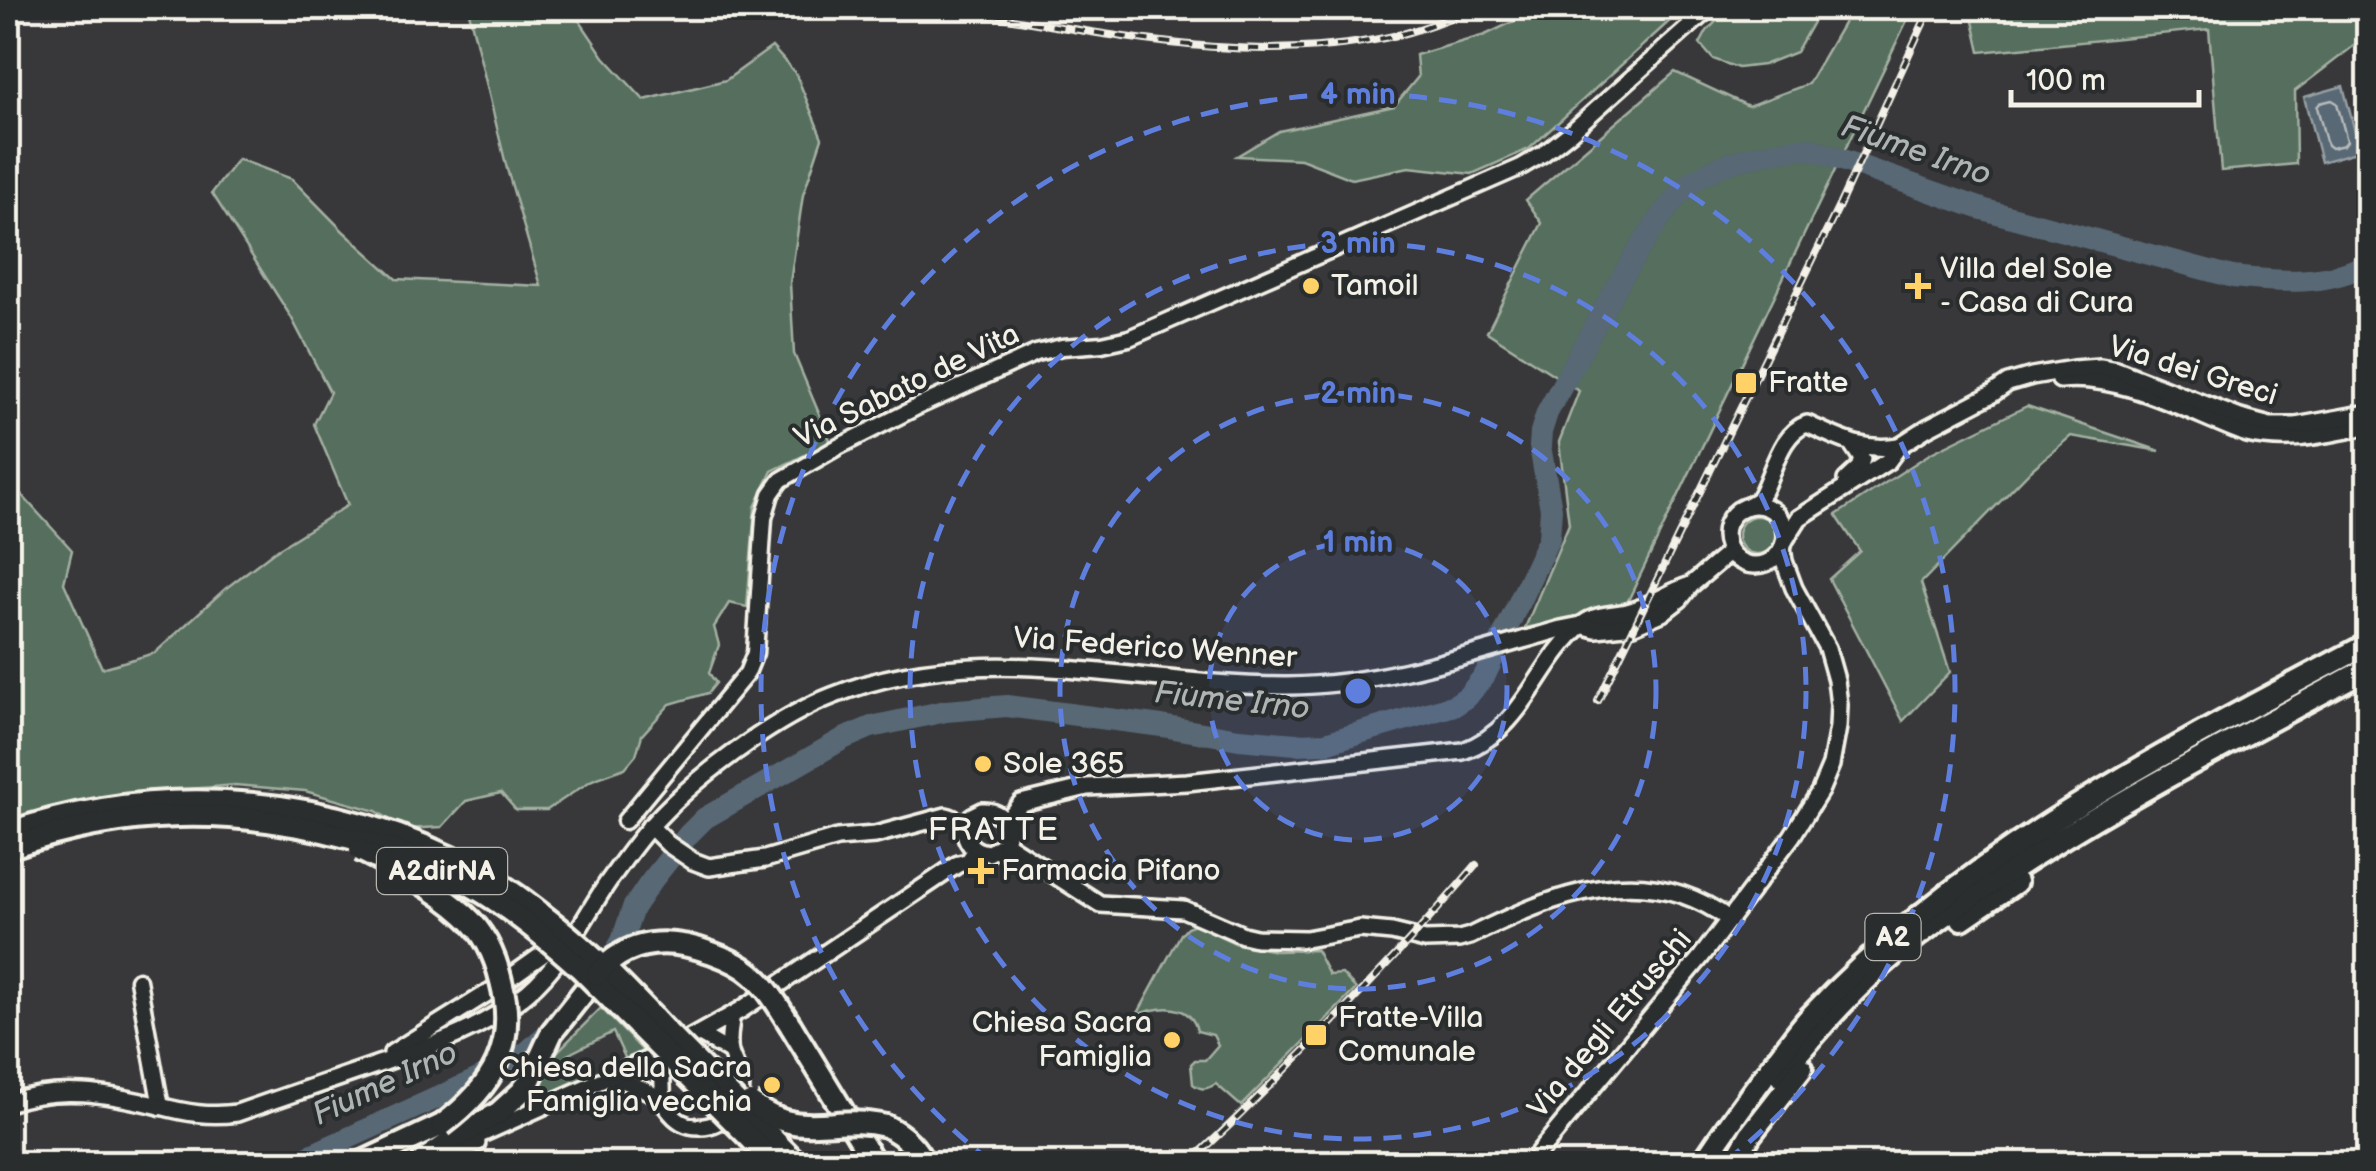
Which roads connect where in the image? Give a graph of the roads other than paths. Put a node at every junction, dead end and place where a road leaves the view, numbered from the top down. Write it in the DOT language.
graph roads {
  1 [pos="1710,8"];
  2 [pos="1992,394"];
  3 [pos="2368,413"];
  4 [pos="2368,426"];
  5 [pos="1852,444"];
  6 [pos="1899,446"];
  7 [pos="1748,506"];
  8 [pos="1814,508"];
  9 [pos="1784,544"];
  10 [pos="1730,552"];
  11 [pos="1581,626"];
  12 [pos="2368,644"];
  13 [pos="2368,668"];
  14 [pos="2138,768"];
  15 [pos="2094,817"];
  16 [pos="625,821"];
  17 [pos="650,826"];
  18 [pos="318,829"];
  19 [pos="8,833"];
  20 [pos="965,833"];
  21 [pos="1006,837"];
  22 [pos="8,848"];
  23 [pos="976,850"];
  24 [pos="1730,920"];
  25 [pos="578,928"];
  26 [pos="588,952"];
  27 [pos="138,980"];
  28 [pos="732,1016"];
  29 [pos="698,1034"];
  30 [pos="669,1050"];
  31 [pos="730,1052"];
  32 [pos="372,1066"];
  33 [pos="609,1078"];
  34 [pos="662,1100"];
  35 [pos="8,1103"];
  36 [pos="161,1106"];
  37 [pos="426,1162"];
  38 [pos="359,1164"];
  39 [pos="776,1164"];
  40 [pos="798,1164"];
  41 [pos="875,1164"];
  42 [pos="924,1164"];
  43 [pos="1534,1164"];
  44 [pos="1688,1164"];
  45 [pos="1702,1164"];
  46 [pos="1718,1164"];
  47 [pos="1733,1164"];
  1 -- 16 [label="street, Via Sabato de Vita"];
  2 -- 3 [label="main road, Via dei Greci"];
  2 -- 4 [label="main road, Via dei Greci"];
  2 -- 6 [label="main road, Via dei Greci"];
  5 -- 6 [label="main road"];
  5 -- 7 [label="main road"];
  5 -- 8 [label="main road, Via dei Greci"];
  6 -- 8 [label="main road, Via dei Greci"];
  7 -- 9 [label="main road"];
  7 -- 10 [label="main road"];
  8 -- 9 [label="main road, Via dei Greci"];
  9 -- 10 [label="main road"];
  9 -- 24 [label="main road, Via degli Etruschi"];
  10 -- 11 [label="main road, Via Federico Wenner"];
  11 -- 17 [label="main road, Via Federico Wenner"];
  11 -- 21 [label="main road"];
  12 -- 14 [label="highway, A2"];
  13 -- 15 [label="highway, A2"];
  14 -- 44 [label="highway"];
  14 -- 45 [label="highway, A2"];
  15 -- 46 [label="highway"];
  15 -- 47 [label="highway, A2"];
  17 -- 20 [label="main road"];
  17 -- 25 [label="main road, Via Federico Wenner"];
  18 -- 22 [label="highway, A2dirNA, bridge"];
  18 -- 38 [label="highway, bridge"];
  18 -- 39 [label="highway, A2dirNA, bridge"];
  19 -- 26 [label="highway, A2dirNA, bridge"];
  20 -- 21 [label="main road"];
  20 -- 23 [label="main road"];
  21 -- 23 [label="main road"];
  21 -- 24 [label="main road"];
  23 -- 28 [label="main road"];
  24 -- 43 [label="main road, Via degli Etruschi"];
  25 -- 32 [label="main road"];
  25 -- 32 [label="main road, Via Federico Wenner"];
  26 -- 40 [label="highway, A2dirNA, bridge"];
  26 -- 42 [label="highway, bridge"];
  27 -- 36 [label="street"];
  28 -- 29 [label="main road"];
  28 -- 31 [label="street"];
  29 -- 30 [label="main road"];
  29 -- 31 [label="street"];
  30 -- 33 [label="main road"];
  30 -- 34 [label="street"];
  31 -- 34 [label="street"];
  32 -- 36 [label="main road"];
  33 -- 34 [label="street"];
  33 -- 37 [label="main road"];
  35 -- 36 [label="main road"];
  37 -- 41 [label="highway, bridge"];
}
